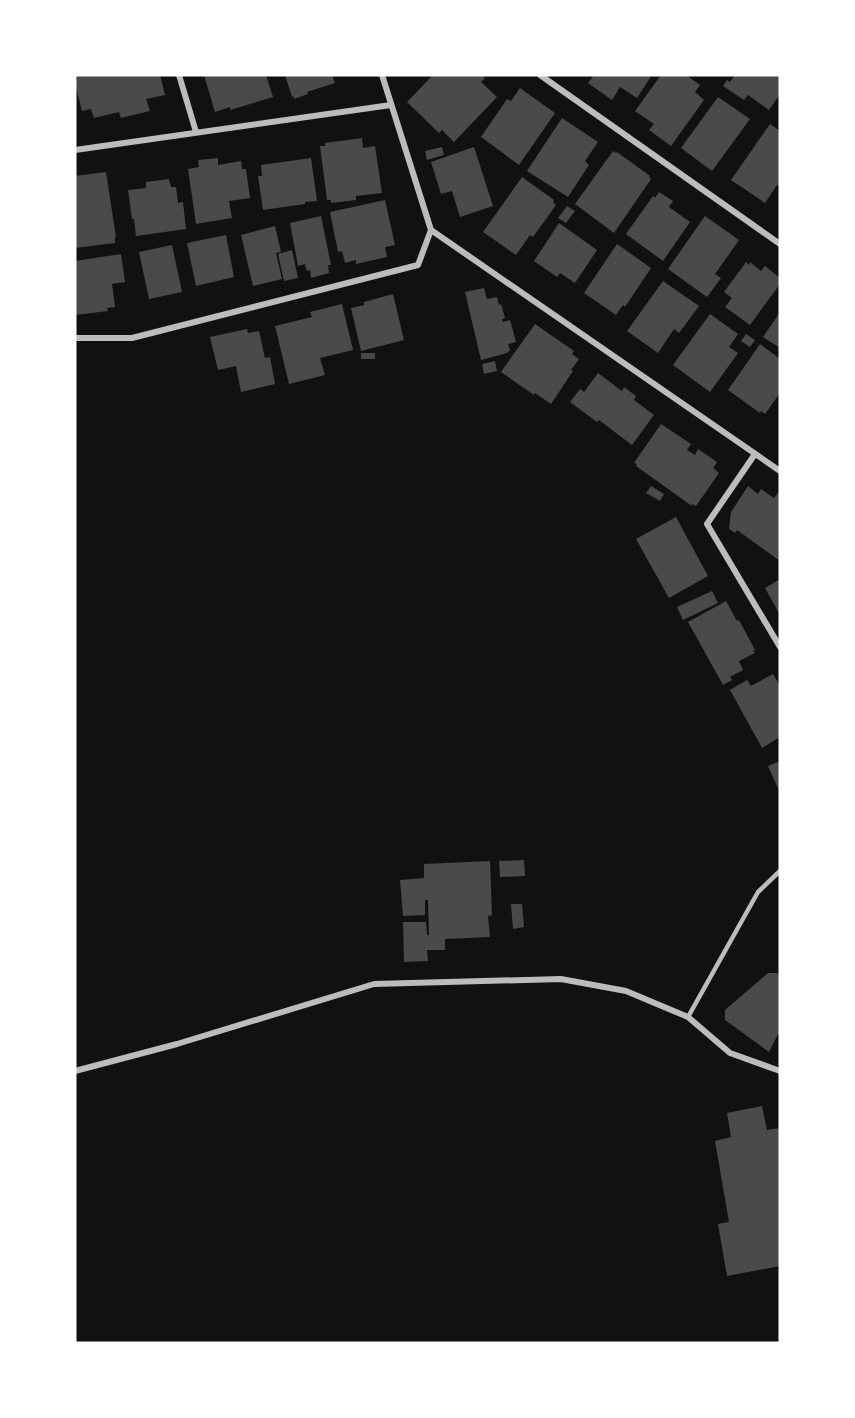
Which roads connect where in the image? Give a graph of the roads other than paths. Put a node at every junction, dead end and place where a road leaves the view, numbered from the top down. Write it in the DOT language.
graph roads {
  1 [pos="179,75"];
  2 [pos="382,75"];
  3 [pos="540,75"];
  4 [pos="391,105"];
  5 [pos="196,132"];
  6 [pos="75,150"];
  7 [pos="430,230"];
  8 [pos="780,244"];
  9 [pos="75,338"];
  10 [pos="755,454"];
  11 [pos="780,471"];
  12 [pos="780,647"];
  13 [pos="780,871"];
  14 [pos="688,1017"];
  15 [pos="75,1071"];
  16 [pos="780,1071"];
  1 -- 5 [label="street"];
  2 -- 4 [label="street"];
  3 -- 8 [label="street"];
  4 -- 5 [label="street"];
  4 -- 7 [label="street"];
  5 -- 6 [label="street"];
  7 -- 9 [label="street"];
  7 -- 10 [label="street"];
  10 -- 11 [label="street"];
  10 -- 12 [label="street"];
  13 -- 14 [label="lane"];
  14 -- 15 [label="street"];
  14 -- 16 [label="street"];
}
